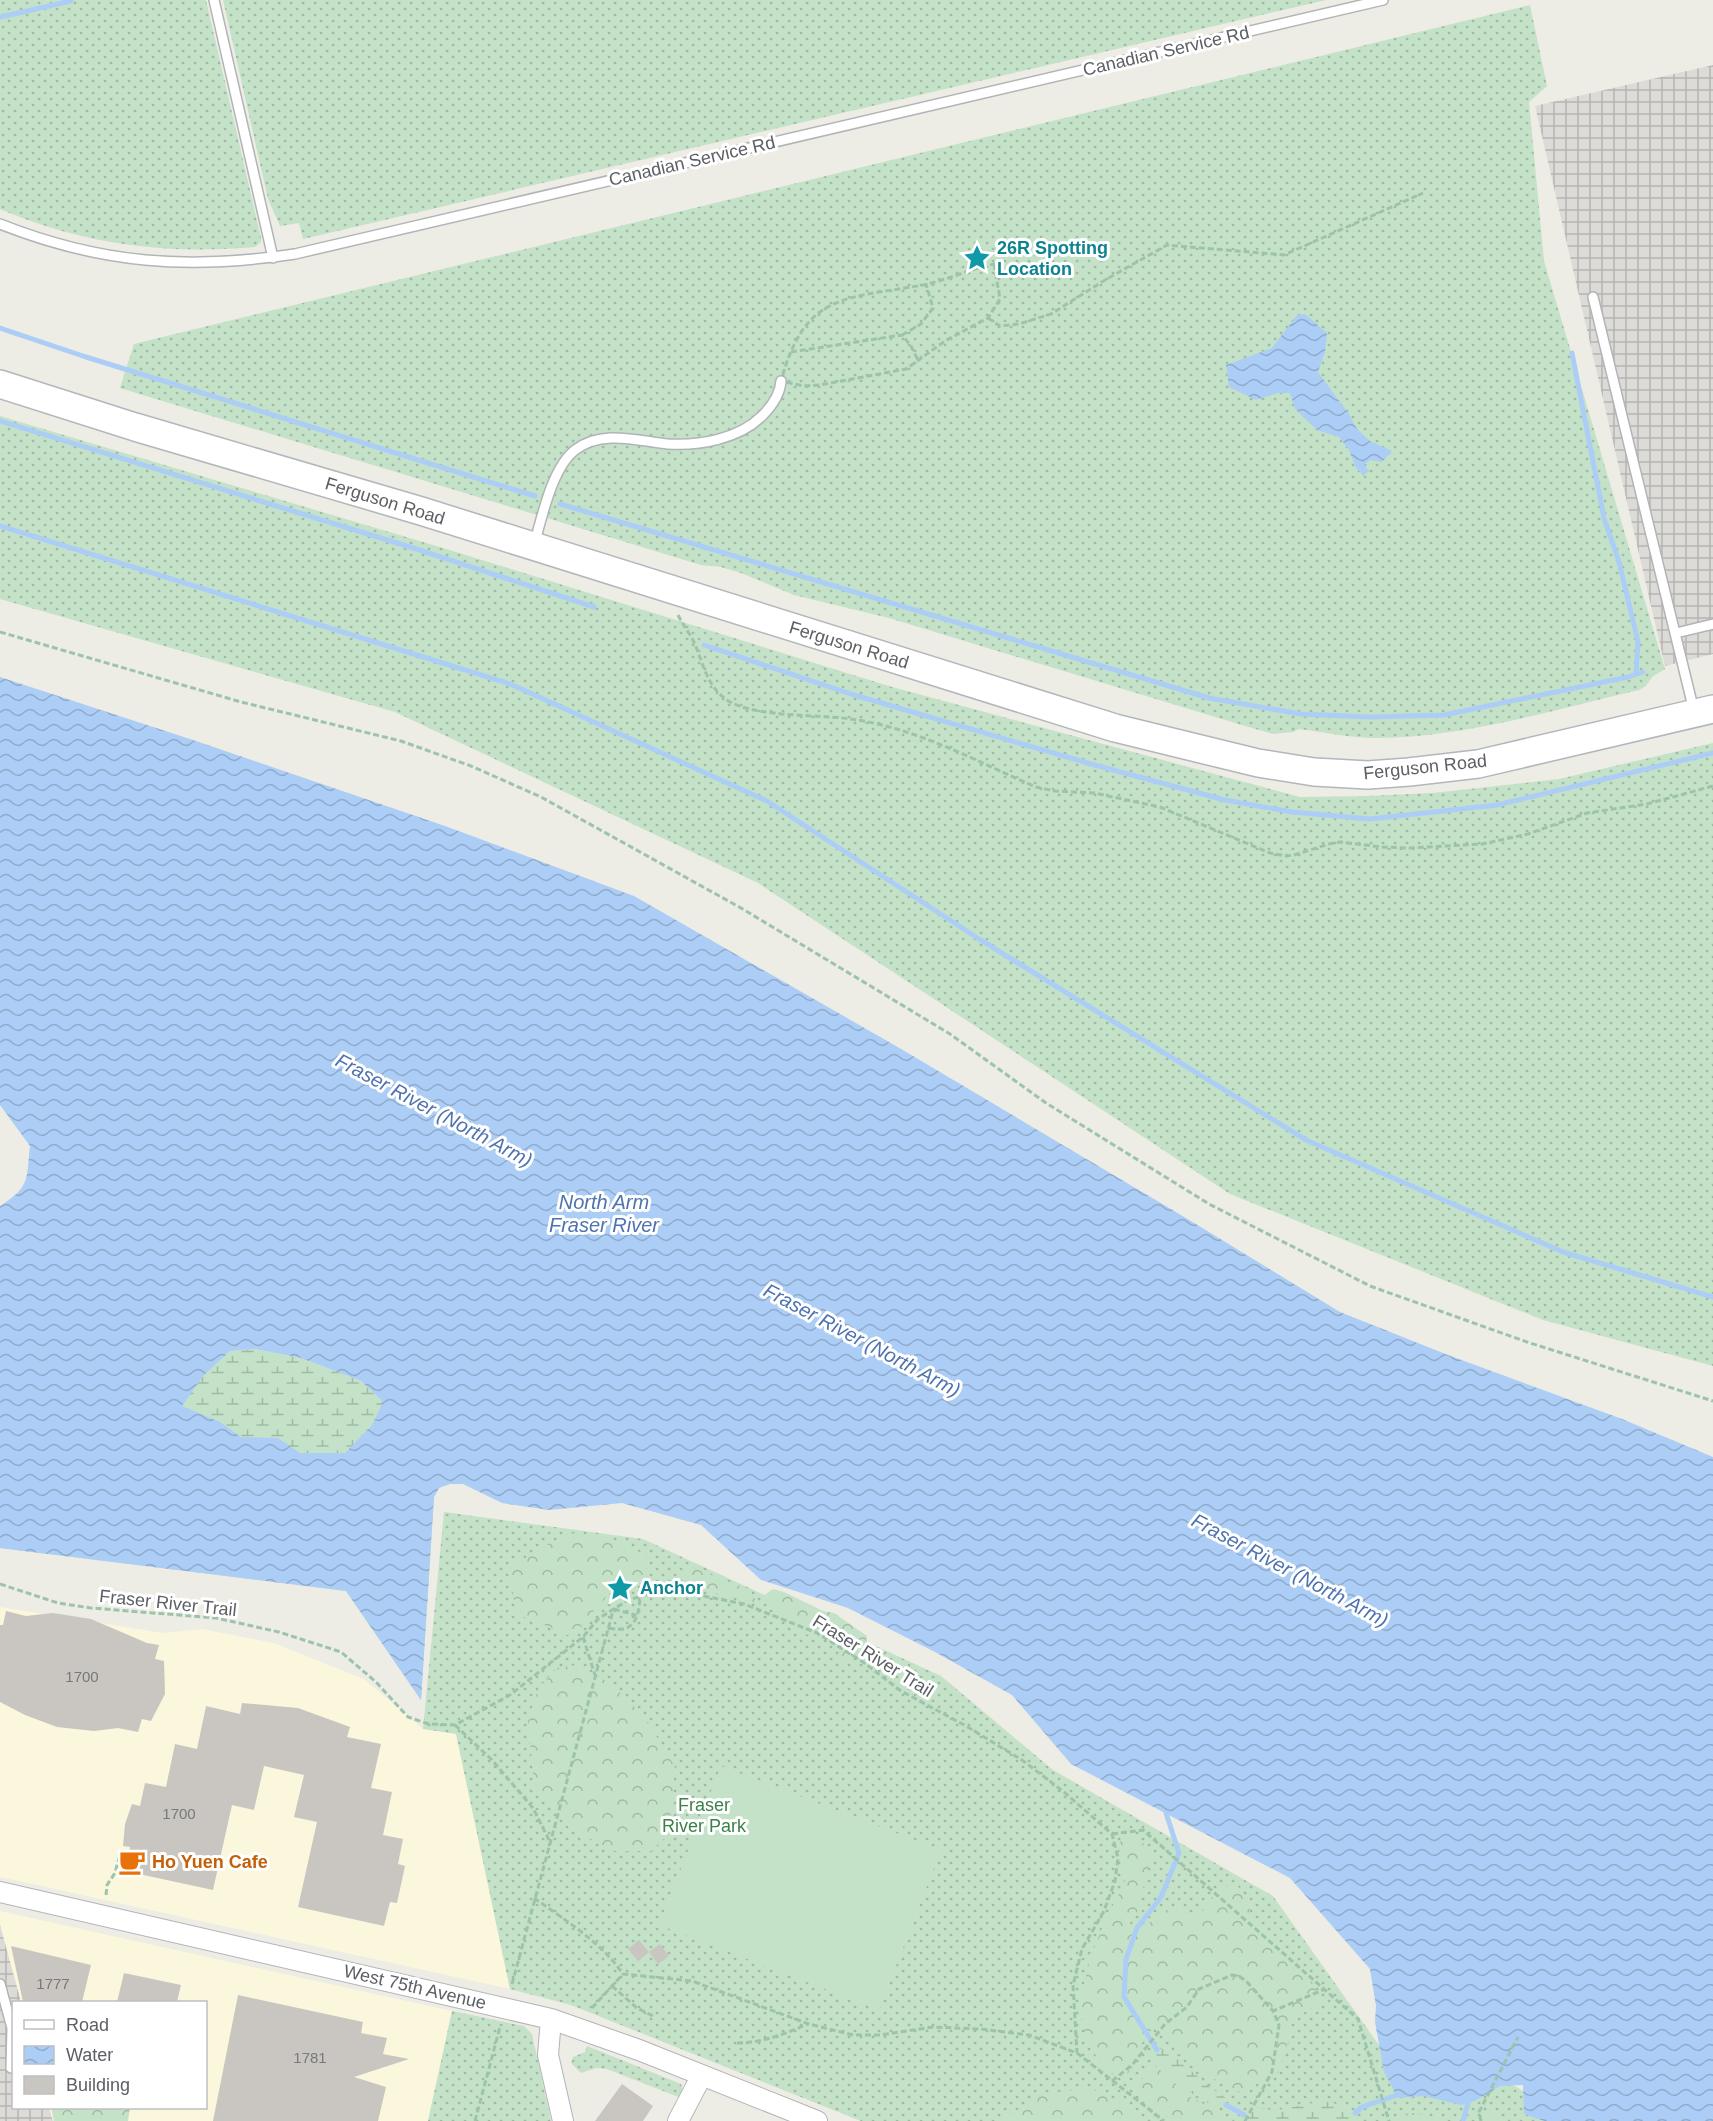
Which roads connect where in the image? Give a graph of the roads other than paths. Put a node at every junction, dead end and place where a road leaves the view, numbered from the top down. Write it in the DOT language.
graph roads {
  1 [pos="214,0"];
  2 [pos="1383,0"];
  3 [pos="0,224"];
  4 [pos="273,258"];
  5 [pos="1593,297"];
  6 [pos="781,381"];
  7 [pos="0,384"];
  8 [pos="534,547"];
  9 [pos="1713,624"];
  10 [pos="1676,633"];
  11 [pos="1704,712"];
  12 [pos="0,1892"];
  13 [pos="0,1984"];
  14 [pos="551,2019"];
  15 [pos="12,2068"];
  16 [pos="702,2075"];
  17 [pos="563,2121"];
  18 [pos="678,2121"];
  19 [pos="817,2121"];
  1 -- 4 [label="lane"];
  2 -- 4 [label="lane, Canadian Service Rd"];
  3 -- 4 [label="lane, Canadian Service Rd"];
  5 -- 10 [label="lane"];
  6 -- 8 [label="lane"];
  7 -- 8 [label="street, Ferguson Road"];
  8 -- 11 [label="street, Ferguson Road"];
  9 -- 10 [label="lane"];
  10 -- 11 [label="lane"];
  12 -- 14 [label="street, West 75th Avenue"];
  13 -- 15 [label="lane"];
  14 -- 16 [label="street, West 75th Avenue"];
  14 -- 17 [label="street"];
  16 -- 18 [label="street"];
  16 -- 19 [label="street, West 75th Avenue"];
}
